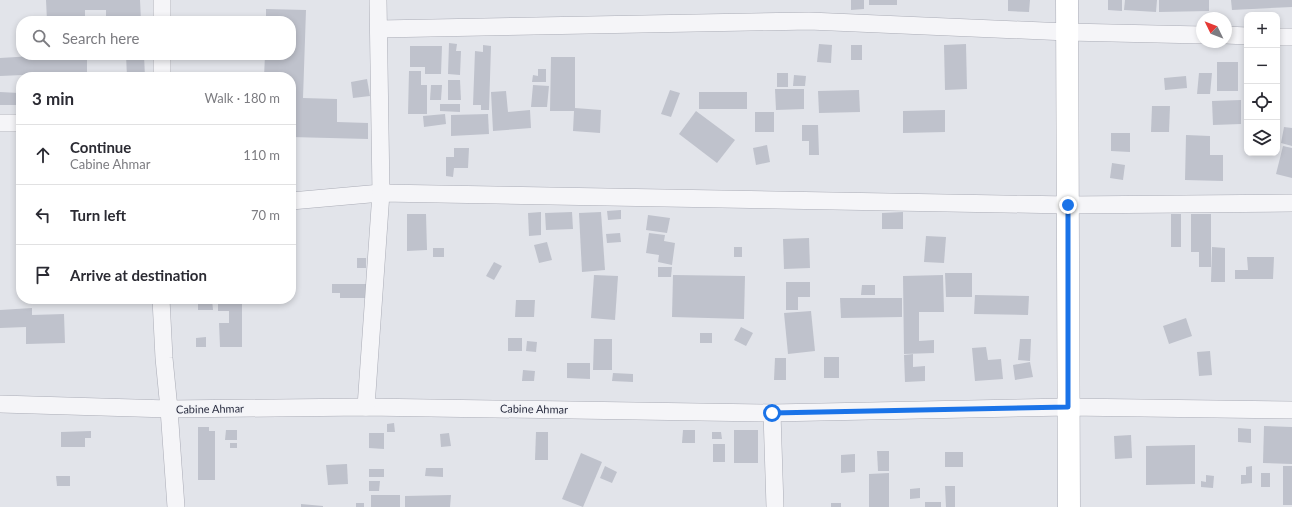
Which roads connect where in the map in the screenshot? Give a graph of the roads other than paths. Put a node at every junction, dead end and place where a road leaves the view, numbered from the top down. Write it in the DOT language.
graph roads {
  1 [pos="162,0"];
  2 [pos="378,0"];
  3 [pos="1067,0"];
  4 [pos="162,16"];
  5 [pos="379,29"];
  6 [pos="1067,32"];
  7 [pos="1196,35"];
  8 [pos="1232,35"];
  9 [pos="1244,36"];
  10 [pos="1280,36"];
  11 [pos="1292,37"];
  12 [pos="162,60"];
  13 [pos="162,72"];
  14 [pos="16,122"];
  15 [pos="0,123"];
  16 [pos="381,193"];
  17 [pos="296,201"];
  18 [pos="1292,203"];
  19 [pos="1068,205"];
  20 [pos="161,304"];
  21 [pos="0,404"];
  22 [pos="366,407"];
  23 [pos="1068,407"];
  24 [pos="169,409"];
  25 [pos="1292,410"];
  26 [pos="772,413"];
  27 [pos="176,507"];
  28 [pos="775,507"];
  29 [pos="1069,507"];
  1 -- 4 [label="street"];
  2 -- 5 [label="street"];
  3 -- 6 [label="street"];
  5 -- 6 [label="street"];
  5 -- 16 [label="street"];
  6 -- 7 [label="street"];
  6 -- 19 [label="street"];
  8 -- 9 [label="street"];
  10 -- 11 [label="street"];
  12 -- 13 [label="street"];
  14 -- 15 [label="street"];
  16 -- 17 [label="street"];
  16 -- 19 [label="street"];
  16 -- 22 [label="street"];
  18 -- 19 [label="street"];
  19 -- 23 [label="street"];
  20 -- 24 [label="street"];
  21 -- 24 [label="street, Cabine Ahmar"];
  22 -- 24 [label="street, Cabine Ahmar"];
  22 -- 26 [label="street, Cabine Ahmar"];
  23 -- 25 [label="street, Cabine Ahmar"];
  23 -- 26 [label="street, Cabine Ahmar"];
  23 -- 29 [label="street"];
  24 -- 27 [label="street"];
  26 -- 28 [label="street"];
}
